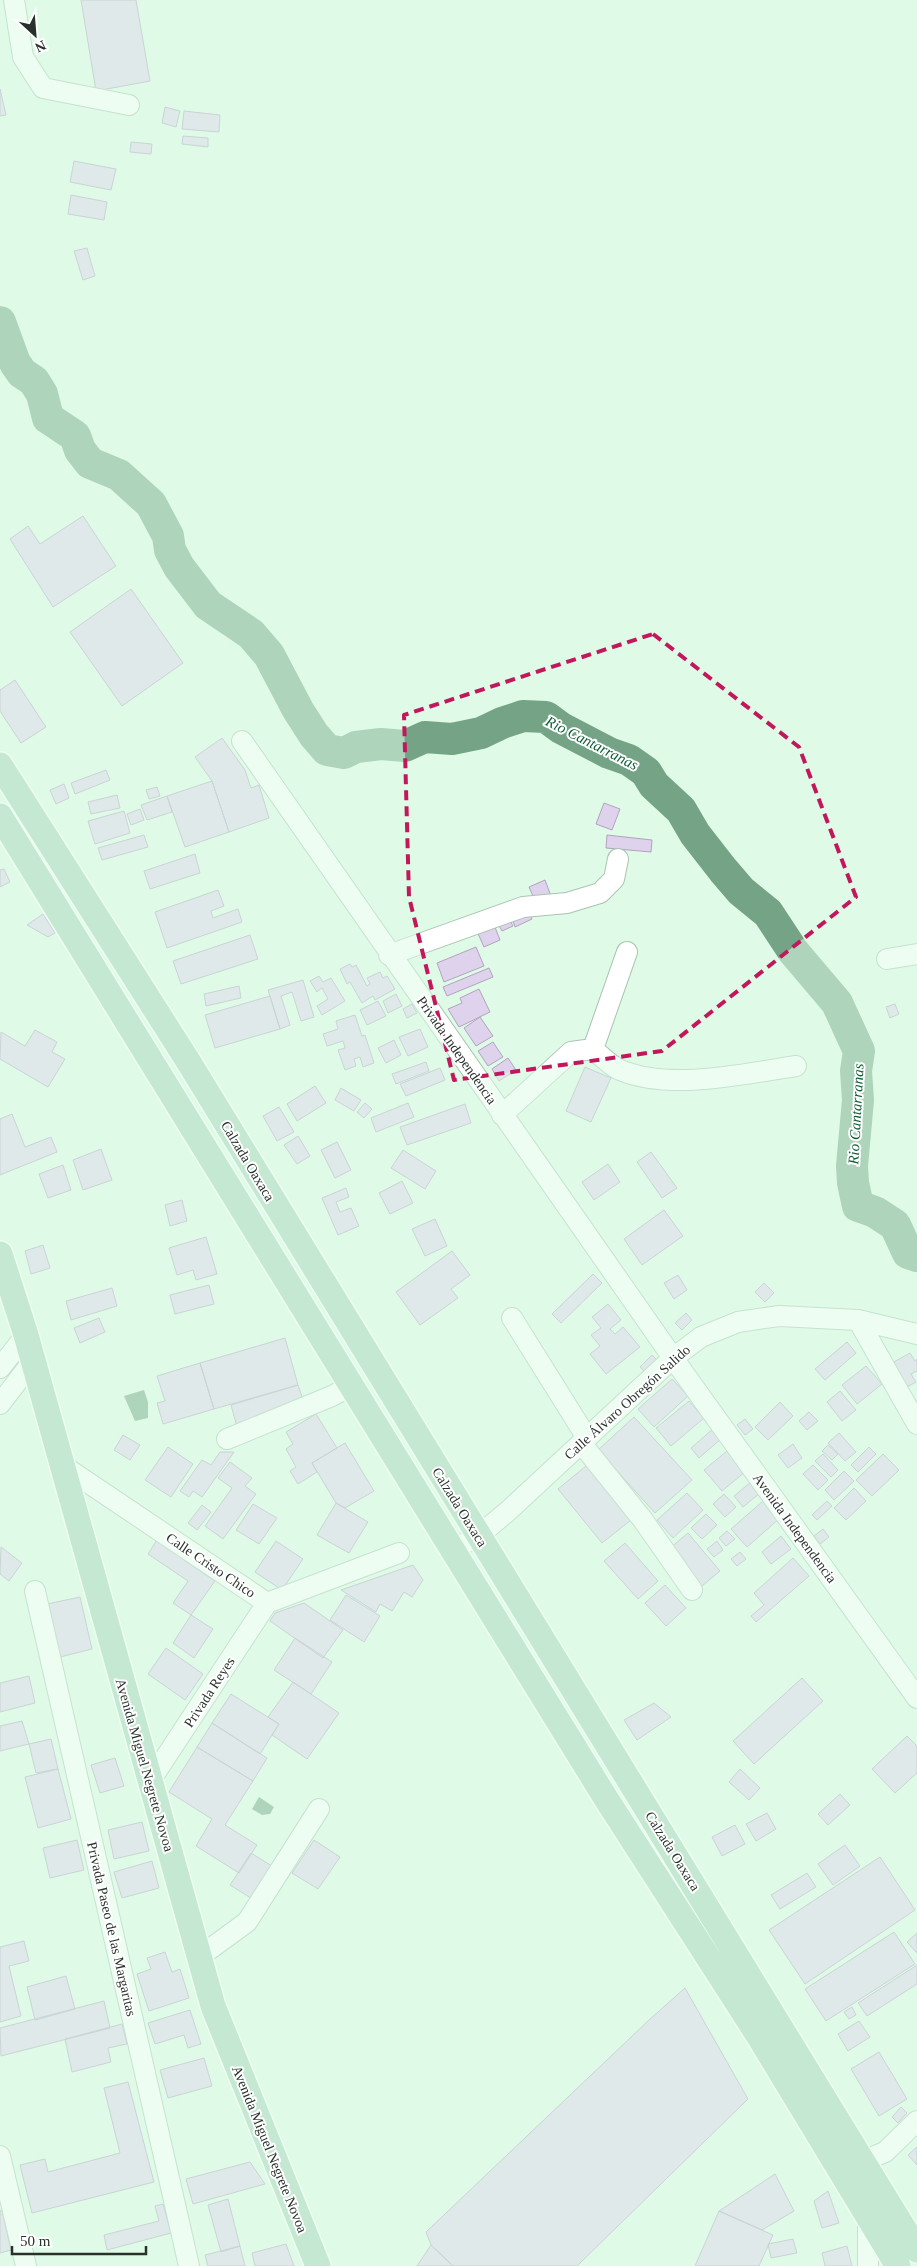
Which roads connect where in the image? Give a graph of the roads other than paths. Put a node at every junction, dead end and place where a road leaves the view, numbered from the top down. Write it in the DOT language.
graph roads {
  1 [pos="14,0"];
  2 [pos="128,105"];
  3 [pos="242,741"];
  4 [pos="0,765"];
  5 [pos="0,816"];
  6 [pos="618,859"];
  7 [pos="627,952"];
  8 [pos="917,954"];
  9 [pos="390,955"];
  10 [pos="888,959"];
  11 [pos="593,1049"];
  12 [pos="796,1066"];
  13 [pos="502,1115"];
  14 [pos="0,1254"];
  15 [pos="512,1318"];
  16 [pos="858,1320"];
  17 [pos="917,1334"];
  18 [pos="26,1335"];
  19 [pos="362,1347"];
  20 [pos="673,1358"];
  21 [pos="34,1361"];
  22 [pos="338,1361"];
  23 [pos="0,1368"];
  24 [pos="353,1385"];
  25 [pos="0,1404"];
  26 [pos="917,1424"];
  27 [pos="227,1440"];
  28 [pos="584,1441"];
  29 [pos="62,1465"];
  30 [pos="478,1536"];
  31 [pos="453,1550"];
  32 [pos="399,1553"];
  33 [pos="692,1590"];
  34 [pos="35,1591"];
  35 [pos="267,1603"];
  36 [pos="917,1698"];
  37 [pos="150,1781"];
  38 [pos="319,1809"];
  39 [pos="199,1957"];
  40 [pos="917,2121"];
  41 [pos="0,2156"];
  42 [pos="863,2162"];
  43 [pos="839,2170"];
  44 [pos="878,2211"];
  45 [pos="917,2250"];
  46 [pos="26,2266"];
  47 [pos="189,2266"];
  48 [pos="318,2266"];
  49 [pos="868,2266"];
  50 [pos="898,2266"];
  1 -- 2 [label="street"];
  3 -- 9 [label="street, Privada Independencia"];
  4 -- 19 [label="main road, Calzada Oaxaca"];
  5 -- 22 [label="main road, Calzada Oaxaca"];
  6 -- 9 [label="street"];
  7 -- 11 [label="street"];
  8 -- 10 [label="street"];
  9 -- 13 [label="street, Privada Independencia"];
  11 -- 12 [label="street"];
  11 -- 13 [label="street"];
  13 -- 20 [label="street, Privada Independencia"];
  14 -- 18 [label="main road, Avenida Miguel Negrete Novoa"];
  15 -- 28 [label="street"];
  16 -- 17 [label="street, Calle Álvaro Obregón Salido"];
  16 -- 20 [label="street, Calle Álvaro Obregón Salido"];
  16 -- 26 [label="street"];
  18 -- 21 [label="main road, Avenida Miguel Negrete Novoa"];
  18 -- 23 [label="street"];
  19 -- 22 [label="main road"];
  19 -- 30 [label="main road, Calzada Oaxaca"];
  20 -- 28 [label="street, Calle Álvaro Obregón Salido"];
  20 -- 36 [label="street, Avenida Independencia"];
  21 -- 25 [label="street"];
  21 -- 29 [label="main road, Avenida Miguel Negrete Novoa"];
  22 -- 24 [label="main road, Calzada Oaxaca"];
  24 -- 27 [label="street"];
  24 -- 31 [label="main road, Calzada Oaxaca"];
  28 -- 30 [label="street, Calle Álvaro Obregón Salido"];
  28 -- 33 [label="street"];
  29 -- 35 [label="street, Calle Cristo Chico"];
  29 -- 37 [label="main road, Avenida Miguel Negrete Novoa"];
  30 -- 31 [label="street, Calle Álvaro Obregón Salido"];
  30 -- 42 [label="main road, Calzada Oaxaca"];
  31 -- 43 [label="main road, Calzada Oaxaca"];
  32 -- 35 [label="street, Calle Cristo Chico"];
  34 -- 47 [label="street, Privada Paseo de las Margaritas"];
  35 -- 37 [label="street, Privada Reyes"];
  37 -- 39 [label="main road, Avenida Miguel Negrete Novoa"];
  38 -- 39 [label="street"];
  39 -- 48 [label="main road, Avenida Miguel Negrete Novoa"];
  40 -- 42 [label="street"];
  41 -- 46 [label="street"];
  42 -- 43 [label="street"];
  42 -- 44 [label="main road, Calzada Oaxaca"];
  43 -- 44 [label="main road, Calzada Oaxaca"];
  44 -- 45 [label="main road, Calzada Oaxaca"];
  44 -- 49 [label="street"];
  44 -- 50 [label="main road, Calzada Oaxaca"];
}
